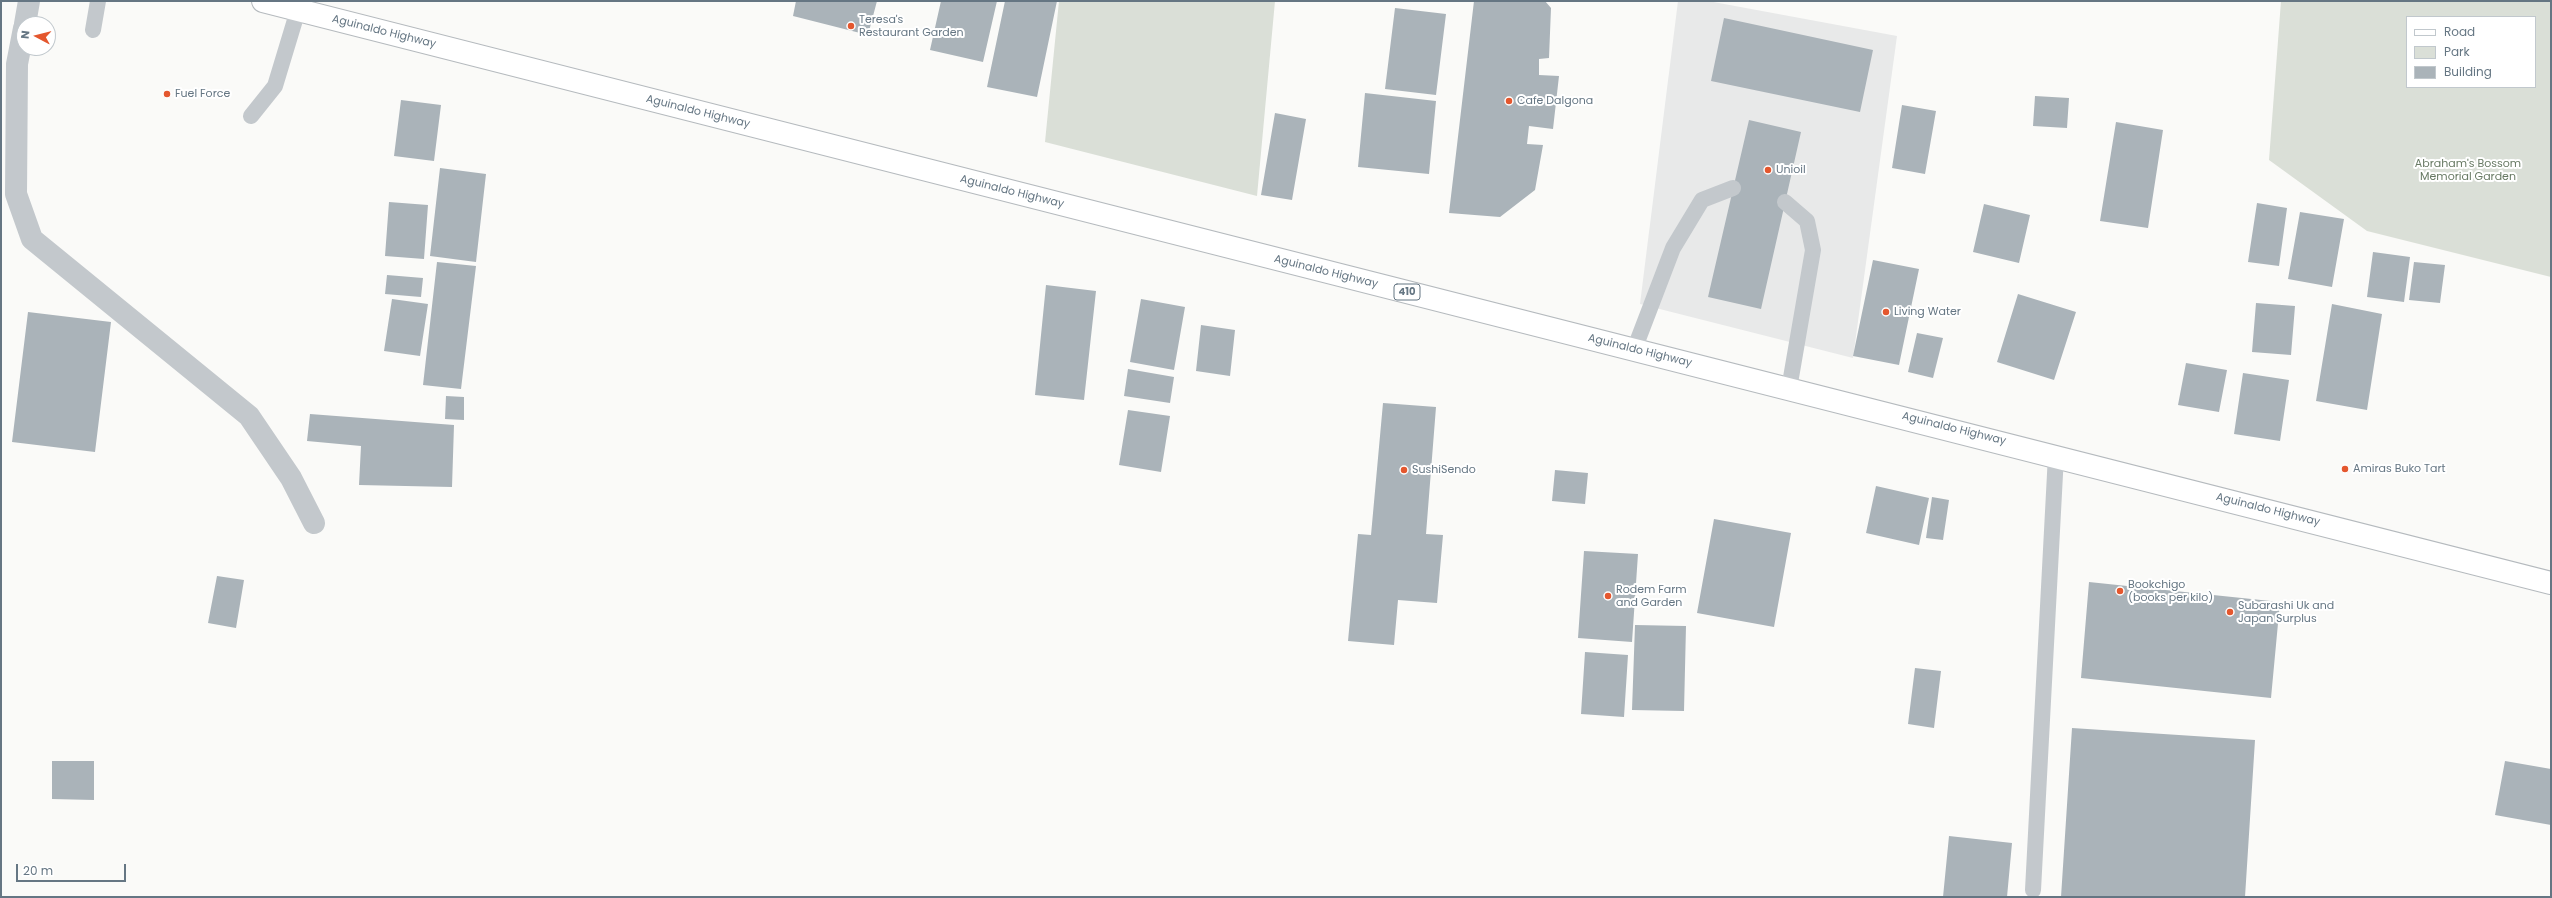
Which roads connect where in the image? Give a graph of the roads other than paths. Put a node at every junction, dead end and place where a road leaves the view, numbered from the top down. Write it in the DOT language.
graph roads {
  1 [pos="29,1"];
  2 [pos="98,1"];
  3 [pos="263,1"];
  4 [pos="300,6"];
  5 [pos="26,16"];
  6 [pos="94,30"];
  7 [pos="19,56"];
  8 [pos="251,116"];
  9 [pos="1733,188"];
  10 [pos="1785,202"];
  11 [pos="1634,350"];
  12 [pos="1789,389"];
  13 [pos="2056,455"];
  14 [pos="314,523"];
  15 [pos="2551,583"];
  16 [pos="2032,890"];
  1 -- 5 [label="street"];
  2 -- 6 [label="lane"];
  3 -- 4 [label="main road, Aguinaldo Highway / 410"];
  4 -- 8 [label="lane"];
  4 -- 11 [label="main road, Aguinaldo Highway / 410"];
  7 -- 14 [label="street"];
  9 -- 11 [label="lane"];
  10 -- 12 [label="lane"];
  11 -- 12 [label="main road, Aguinaldo Highway / 410"];
  12 -- 13 [label="main road, Aguinaldo Highway / 410"];
  13 -- 15 [label="main road, Aguinaldo Highway / 410"];
  13 -- 16 [label="lane"];
}
